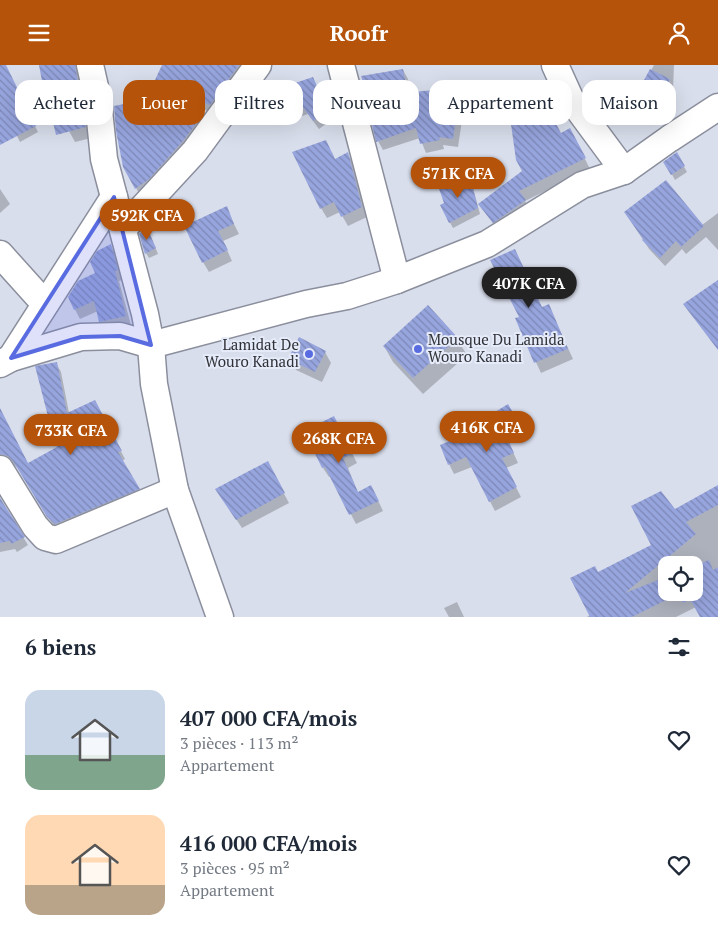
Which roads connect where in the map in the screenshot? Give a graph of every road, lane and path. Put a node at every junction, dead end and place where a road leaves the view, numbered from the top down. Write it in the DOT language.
graph roads {
  1 [pos="90,65"];
  2 [pos="258,65"];
  3 [pos="341,65"];
  4 [pos="555,65"];
  5 [pos="718,107"];
  6 [pos="624,171"];
  7 [pos="114,197"];
  8 [pos="123,229"];
  9 [pos="0,254"];
  10 [pos="396,280"];
  11 [pos="45,304"];
  12 [pos="151,345"];
  13 [pos="5,361"];
  14 [pos="0,469"];
  15 [pos="175,489"];
  16 [pos="220,617"];
  1 -- 7 [label="street"];
  2 -- 8 [label="street"];
  3 -- 10 [label="street"];
  4 -- 6 [label="street"];
  5 -- 6 [label="street"];
  6 -- 10 [label="street"];
  7 -- 8 [label="street"];
  7 -- 11 [label="street"];
  8 -- 12 [label="street"];
  9 -- 11 [label="street"];
  10 -- 12 [label="street"];
  11 -- 13 [label="street"];
  12 -- 13 [label="street"];
  12 -- 15 [label="street"];
  14 -- 15 [label="street"];
  15 -- 16 [label="street"];
}
